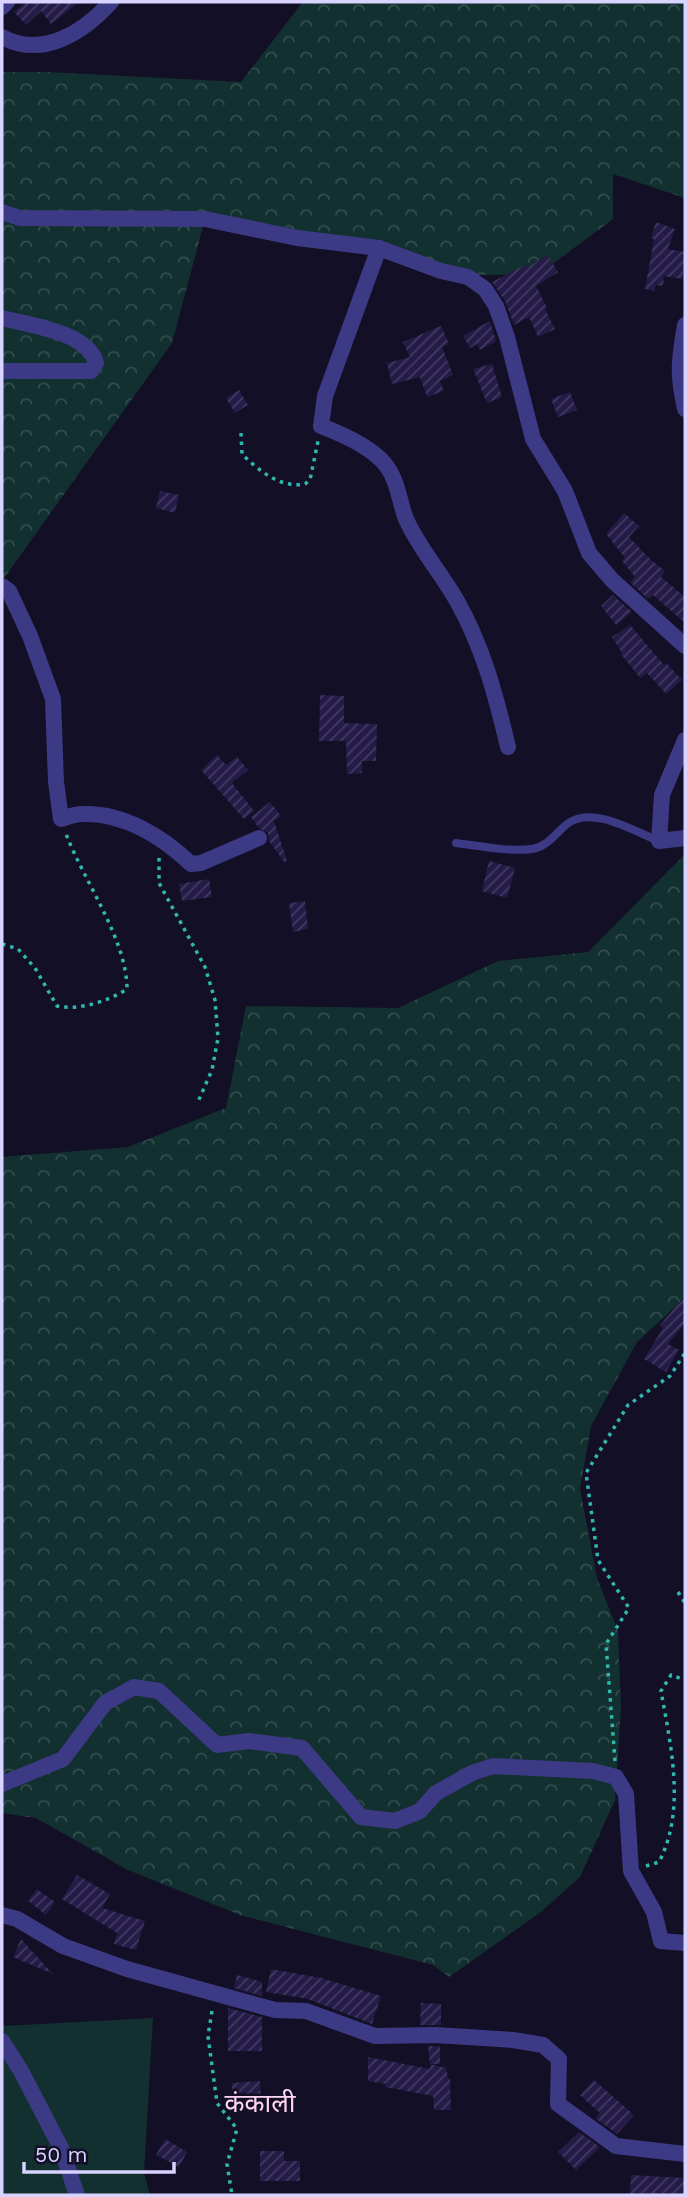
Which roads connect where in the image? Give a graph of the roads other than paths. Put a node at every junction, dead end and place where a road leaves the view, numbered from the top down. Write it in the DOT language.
graph roads {
  1 [pos="7,2"];
  2 [pos="111,2"];
  3 [pos="2,7"];
  4 [pos="2,37"];
  5 [pos="2,212"];
  6 [pos="379,248"];
  7 [pos="2,318"];
  8 [pos="685,325"];
  9 [pos="2,371"];
  10 [pos="685,409"];
  11 [pos="2,586"];
  12 [pos="685,646"];
  13 [pos="685,740"];
  14 [pos="508,747"];
  15 [pos="259,838"];
  16 [pos="685,838"];
  17 [pos="659,841"];
  18 [pos="456,843"];
  19 [pos="2,1784"];
  20 [pos="2,1914"];
  21 [pos="685,1943"];
  22 [pos="2,2041"];
  23 [pos="685,2154"];
  24 [pos="77,2195"];
  1 -- 3 [label="street"];
  2 -- 4 [label="street"];
  5 -- 6 [label="street"];
  6 -- 12 [label="street"];
  6 -- 14 [label="street"];
  7 -- 9 [label="street"];
  8 -- 10 [label="street"];
  11 -- 15 [label="street"];
  13 -- 17 [label="street"];
  16 -- 17 [label="street"];
  17 -- 18 [label="lane"];
  19 -- 21 [label="street"];
  20 -- 23 [label="street"];
  22 -- 24 [label="street"];
}
